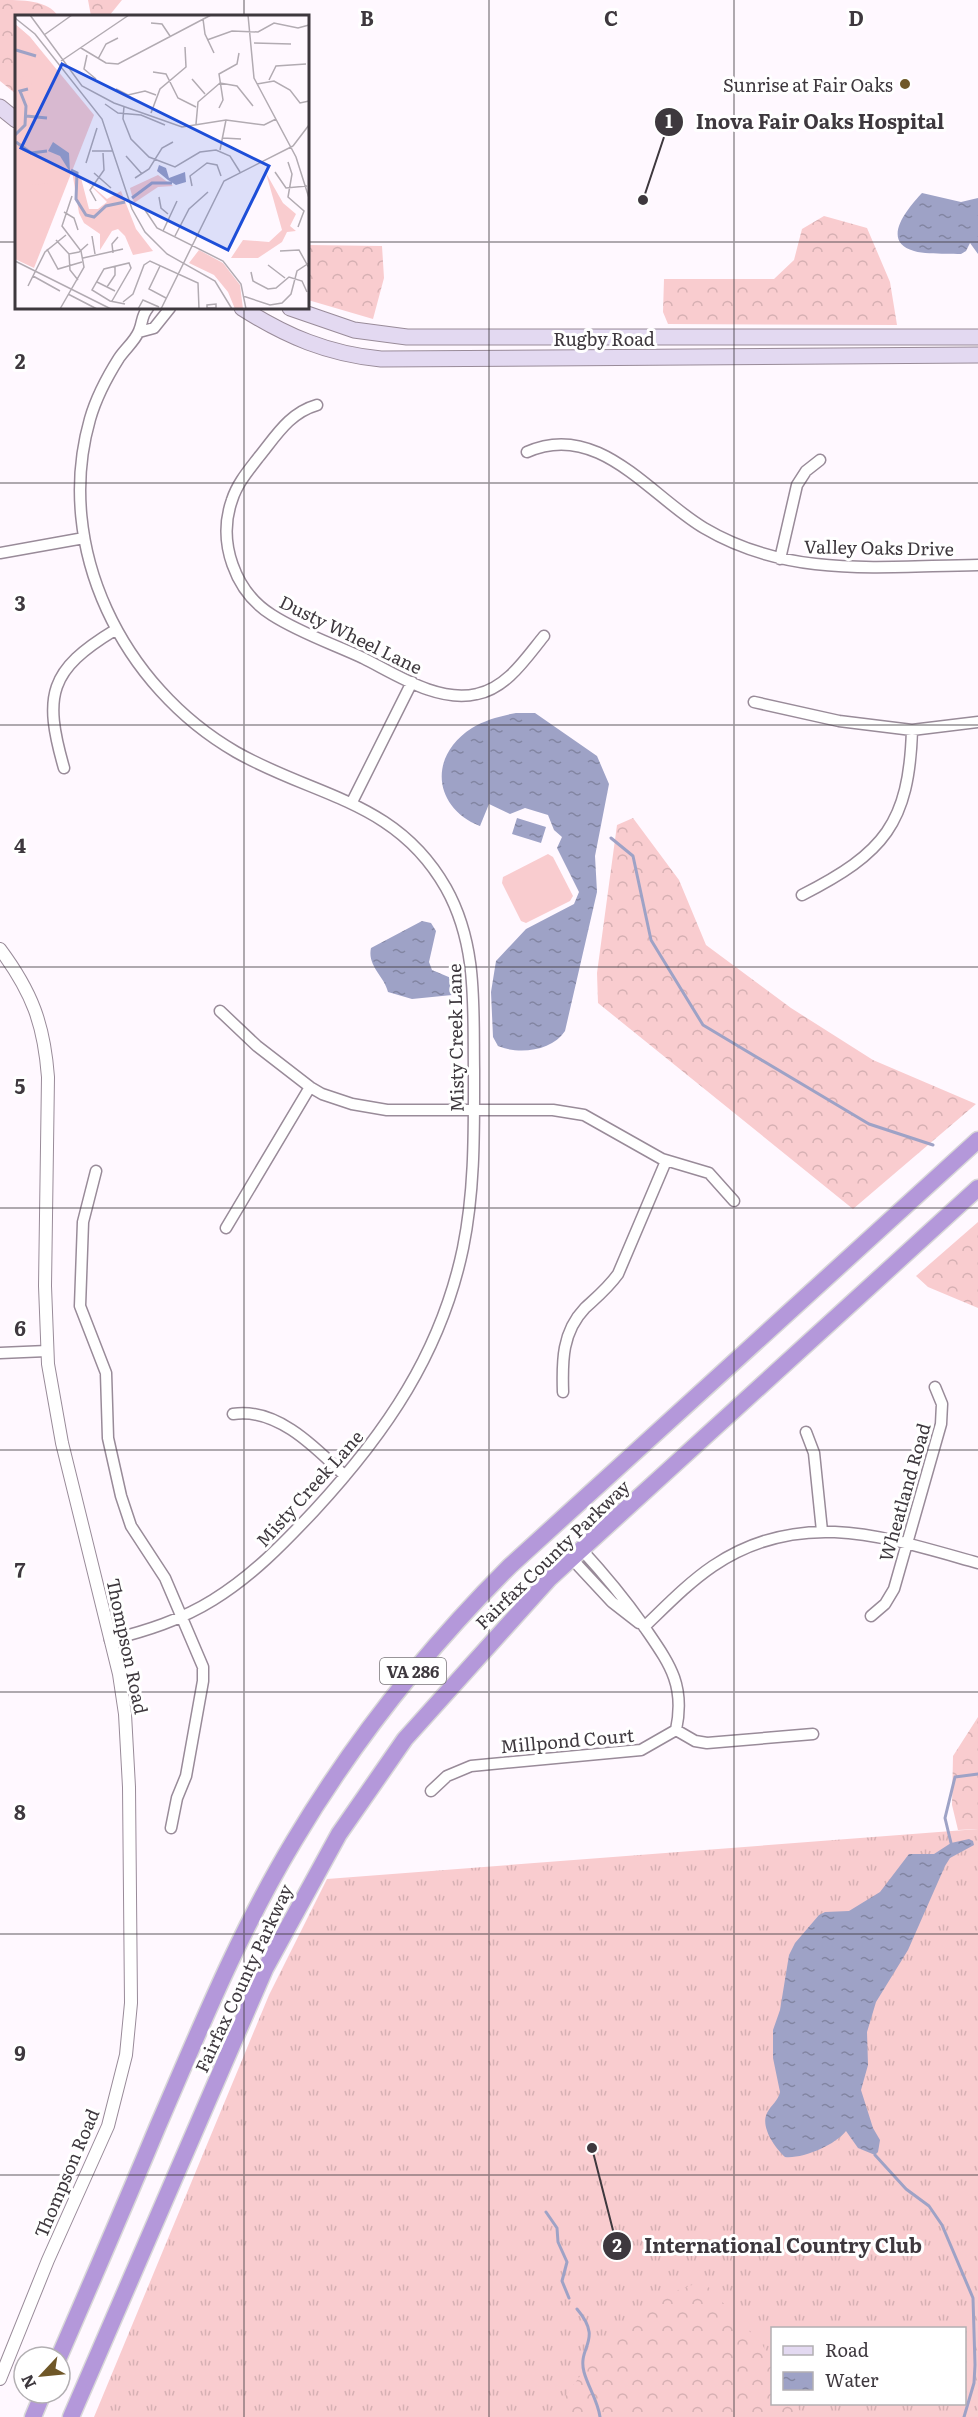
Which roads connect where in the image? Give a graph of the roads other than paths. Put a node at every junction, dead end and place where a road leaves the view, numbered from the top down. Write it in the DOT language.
graph roads {
  1 [pos="0,107"];
  2 [pos="15,119"];
  3 [pos="147,309"];
  4 [pos="169,309"];
  5 [pos="244,309"];
  6 [pos="293,309"];
  7 [pos="139,332"];
  8 [pos="978,337"];
  9 [pos="978,355"];
  10 [pos="317,405"];
  11 [pos="526,452"];
  12 [pos="820,460"];
  13 [pos="84,538"];
  14 [pos="0,553"];
  15 [pos="780,559"];
  16 [pos="978,565"];
  17 [pos="116,630"];
  18 [pos="544,636"];
  19 [pos="412,682"];
  20 [pos="754,702"];
  21 [pos="978,722"];
  22 [pos="912,730"];
  23 [pos="64,768"];
  24 [pos="352,802"];
  25 [pos="802,895"];
  26 [pos="0,949"];
  27 [pos="220,1011"];
  28 [pos="310,1087"];
  29 [pos="474,1110"];
  30 [pos="978,1140"];
  31 [pos="666,1161"];
  32 [pos="96,1172"];
  33 [pos="978,1188"];
  34 [pos="734,1201"];
  35 [pos="226,1227"];
  36 [pos="47,1351"];
  37 [pos="0,1353"];
  38 [pos="935,1387"];
  39 [pos="563,1392"];
  40 [pos="233,1414"];
  41 [pos="806,1432"];
  42 [pos="345,1476"];
  43 [pos="822,1531"];
  44 [pos="907,1543"];
  45 [pos="577,1554"];
  46 [pos="978,1563"];
  47 [pos="184,1616"];
  48 [pos="871,1616"];
  49 [pos="644,1626"];
  50 [pos="110,1640"];
  51 [pos="676,1730"];
  52 [pos="813,1734"];
  53 [pos="431,1791"];
  54 [pos="171,1828"];
  55 [pos="64,2345"];
  56 [pos="0,2379"];
  57 [pos="71,2417"];
  1 -- 2 [label="main road"];
  3 -- 7 [label="street, Misty Creek Lane"];
  4 -- 7 [label="street, Misty Creek Lane"];
  5 -- 9 [label="main road, Rugby Road"];
  6 -- 8 [label="main road, Rugby Road"];
  7 -- 13 [label="street, Misty Creek Lane"];
  10 -- 19 [label="street, Dusty Wheel Lane"];
  11 -- 15 [label="street, Valley Oaks Drive"];
  12 -- 15 [label="street"];
  13 -- 14 [label="street"];
  13 -- 17 [label="street, Misty Creek Lane"];
  15 -- 16 [label="street, Valley Oaks Drive"];
  17 -- 23 [label="street"];
  17 -- 24 [label="street, Misty Creek Lane"];
  18 -- 19 [label="street, Dusty Wheel Lane"];
  19 -- 24 [label="street"];
  20 -- 22 [label="street"];
  21 -- 22 [label="street"];
  22 -- 25 [label="street"];
  24 -- 29 [label="street, Misty Creek Lane"];
  26 -- 36 [label="street, Thompson Road"];
  27 -- 28 [label="street"];
  28 -- 29 [label="street"];
  28 -- 35 [label="street"];
  29 -- 31 [label="street"];
  29 -- 42 [label="street, Misty Creek Lane"];
  30 -- 55 [label="highway, Fairfax County Parkway / VA 286"];
  31 -- 34 [label="street"];
  31 -- 39 [label="street"];
  32 -- 47 [label="street"];
  33 -- 45 [label="highway, Fairfax County Parkway / VA 286"];
  36 -- 37 [label="street"];
  36 -- 50 [label="street, Thompson Road"];
  38 -- 44 [label="street, Wheatland Road"];
  40 -- 42 [label="street"];
  41 -- 43 [label="street"];
  42 -- 47 [label="street, Misty Creek Lane"];
  43 -- 44 [label="street"];
  43 -- 49 [label="street"];
  44 -- 46 [label="street"];
  44 -- 48 [label="street, Wheatland Road"];
  45 -- 49 [label="street"];
  45 -- 57 [label="highway, Fairfax County Parkway / VA 286"];
  47 -- 50 [label="street, Misty Creek Lane"];
  47 -- 54 [label="street"];
  49 -- 51 [label="street"];
  50 -- 56 [label="street, Thompson Road"];
  51 -- 52 [label="street"];
  51 -- 53 [label="street, Millpond Court"];
}
